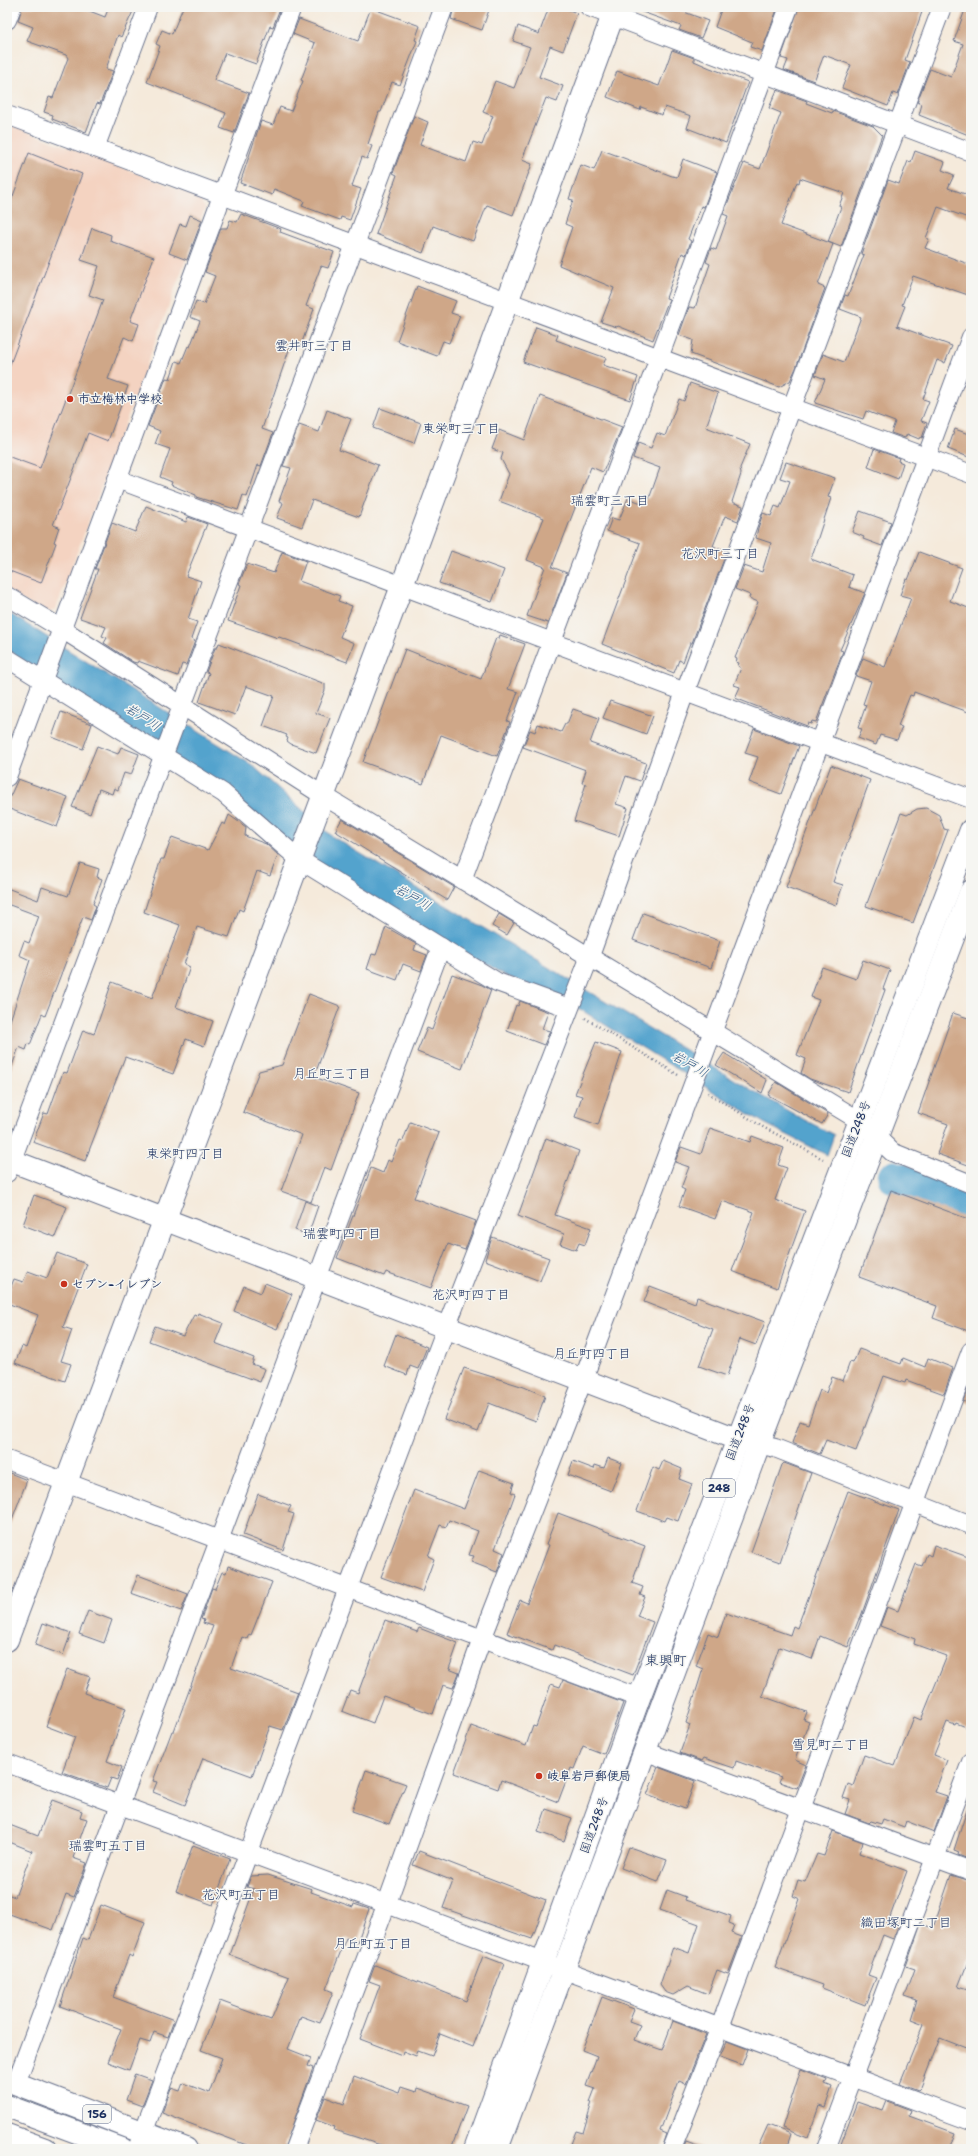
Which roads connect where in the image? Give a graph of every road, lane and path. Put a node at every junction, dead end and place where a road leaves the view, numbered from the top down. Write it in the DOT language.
graph roads {
  1 [pos="12,7"];
  2 [pos="148,7"];
  3 [pos="292,7"];
  4 [pos="444,7"];
  5 [pos="589,7"];
  6 [pos="789,7"];
  7 [pos="942,7"];
  8 [pos="614,12"];
  9 [pos="7,20"];
  10 [pos="765,73"];
  11 [pos="7,115"];
  12 [pos="898,124"];
  13 [pos="96,148"];
  14 [pos="971,152"];
  15 [pos="223,195"];
  16 [pos="356,245"];
  17 [pos="507,301"];
  18 [pos="971,337"];
  19 [pos="659,358"];
  20 [pos="792,407"];
  21 [pos="926,457"];
  22 [pos="971,474"];
  23 [pos="117,479"];
  24 [pos="250,529"];
  25 [pos="402,586"];
  26 [pos="7,596"];
  27 [pos="60,634"];
  28 [pos="551,642"];
  29 [pos="7,658"];
  30 [pos="44,677"];
  31 [pos="685,692"];
  32 [pos="180,710"];
  33 [pos="820,743"];
  34 [pos="164,752"];
  35 [pos="7,777"];
  36 [pos="971,799"];
  37 [pos="320,805"];
  38 [pos="971,830"];
  39 [pos="301,856"];
  40 [pos="462,880"];
  41 [pos="971,891"];
  42 [pos="441,947"];
  43 [pos="590,956"];
  44 [pos="570,1006"];
  45 [pos="712,1032"];
  46 [pos="860,1121"];
  47 [pos="877,1137"];
  48 [pos="9,1164"];
  49 [pos="971,1184"];
  50 [pos="165,1220"];
  51 [pos="317,1278"];
  52 [pos="446,1328"];
  53 [pos="971,1351"];
  54 [pos="583,1380"];
  55 [pos="737,1439"];
  56 [pos="758,1444"];
  57 [pos="7,1460"];
  58 [pos="65,1482"];
  59 [pos="914,1504"];
  60 [pos="971,1525"];
  61 [pos="219,1540"];
  62 [pos="348,1588"];
  63 [pos="482,1639"];
  64 [pos="7,1640"];
  65 [pos="639,1698"];
  66 [pos="644,1752"];
  67 [pos="971,1762"];
  68 [pos="7,1763"];
  69 [pos="120,1804"];
  70 [pos="801,1809"];
  71 [pos="249,1852"];
  72 [pos="935,1858"];
  73 [pos="971,1871"];
  74 [pos="387,1903"];
  75 [pos="544,1962"];
  76 [pos="565,1969"];
  77 [pos="720,2027"];
  78 [pos="853,2077"];
  79 [pos="11,2082"];
  80 [pos="7,2106"];
  81 [pos="971,2121"];
  82 [pos="7,2135"];
  83 [pos="140,2141"];
  84 [pos="45,2149"];
  85 [pos="122,2149"];
  86 [pos="186,2149"];
  87 [pos="294,2149"];
  88 [pos="475,2149"];
  89 [pos="498,2149"];
  90 [pos="672,2149"];
  91 [pos="826,2149"];
  1 -- 9 [label="street"];
  2 -- 13 [label="street"];
  3 -- 15 [label="street"];
  4 -- 16 [label="street"];
  5 -- 8 [label="street"];
  6 -- 10 [label="street"];
  7 -- 12 [label="street"];
  8 -- 10 [label="street"];
  8 -- 17 [label="main road"];
  10 -- 12 [label="street"];
  10 -- 19 [label="street"];
  11 -- 13 [label="street"];
  12 -- 14 [label="street"];
  12 -- 20 [label="street"];
  13 -- 15 [label="street"];
  15 -- 16 [label="street"];
  15 -- 23 [label="street"];
  16 -- 17 [label="street"];
  16 -- 24 [label="street"];
  17 -- 19 [label="street"];
  17 -- 25 [label="main road"];
  18 -- 21 [label="street"];
  19 -- 20 [label="street"];
  19 -- 28 [label="street"];
  20 -- 21 [label="street"];
  20 -- 31 [label="street"];
  21 -- 22 [label="street"];
  21 -- 33 [label="street"];
  23 -- 24 [label="street"];
  23 -- 27 [label="street"];
  24 -- 25 [label="street"];
  24 -- 32 [label="street"];
  25 -- 28 [label="street"];
  25 -- 37 [label="main road"];
  26 -- 27 [label="street"];
  27 -- 30 [label="street"];
  27 -- 32 [label="street"];
  28 -- 31 [label="street"];
  28 -- 40 [label="street"];
  29 -- 30 [label="street"];
  30 -- 34 [label="street"];
  30 -- 35 [label="street"];
  31 -- 33 [label="street"];
  31 -- 43 [label="street"];
  32 -- 34 [label="street"];
  32 -- 37 [label="street"];
  33 -- 36 [label="street"];
  33 -- 45 [label="street"];
  34 -- 39 [label="street"];
  34 -- 48 [label="street"];
  37 -- 39 [label="main road"];
  37 -- 40 [label="street"];
  38 -- 46 [label="main road, 国道248号 / 248"];
  39 -- 42 [label="street"];
  39 -- 50 [label="main road"];
  40 -- 43 [label="street"];
  41 -- 47 [label="main road, 国道248号 / 248"];
  42 -- 44 [label="street"];
  42 -- 51 [label="street"];
  43 -- 44 [label="street"];
  43 -- 45 [label="street"];
  44 -- 52 [label="street"];
  45 -- 46 [label="street"];
  45 -- 54 [label="street"];
  46 -- 47 [label="street"];
  46 -- 55 [label="main road, 国道248号 / 248"];
  47 -- 49 [label="street"];
  47 -- 56 [label="main road, 国道248号 / 248"];
  48 -- 50 [label="main road"];
  50 -- 51 [label="main road"];
  50 -- 58 [label="main road"];
  51 -- 52 [label="main road"];
  51 -- 61 [label="street"];
  52 -- 54 [label="main road"];
  52 -- 62 [label="street"];
  53 -- 59 [label="street"];
  54 -- 55 [label="main road"];
  54 -- 63 [label="street"];
  55 -- 56 [label="street"];
  55 -- 65 [label="main road, 国道248号 / 248"];
  56 -- 59 [label="street"];
  56 -- 66 [label="main road, 国道248号 / 248"];
  57 -- 58 [label="street"];
  58 -- 61 [label="street"];
  58 -- 64 [label="main road"];
  59 -- 60 [label="street"];
  59 -- 70 [label="street"];
  61 -- 62 [label="street"];
  61 -- 69 [label="street"];
  62 -- 63 [label="street"];
  62 -- 71 [label="street"];
  63 -- 65 [label="street"];
  63 -- 74 [label="street"];
  65 -- 75 [label="main road, 国道248号 / 248"];
  66 -- 70 [label="street"];
  66 -- 76 [label="main road, 国道248号 / 248"];
  67 -- 72 [label="street"];
  68 -- 69 [label="street"];
  69 -- 71 [label="street"];
  69 -- 79 [label="street"];
  70 -- 72 [label="street"];
  70 -- 77 [label="street"];
  71 -- 74 [label="street"];
  71 -- 83 [label="street"];
  72 -- 73 [label="street"];
  72 -- 78 [label="street"];
  74 -- 75 [label="street"];
  74 -- 87 [label="street"];
  75 -- 76 [label="street"];
  75 -- 88 [label="main road, 国道248号 / 248"];
  76 -- 77 [label="street"];
  76 -- 89 [label="main road, 国道248号 / 248"];
  77 -- 78 [label="street"];
  77 -- 90 [label="street"];
  78 -- 81 [label="street"];
  78 -- 91 [label="street"];
  79 -- 83 [label="main road, 156"];
  80 -- 85 [label="main road, 156"];
  82 -- 84 [label="main road"];
  83 -- 86 [label="main road, 156"];
}
